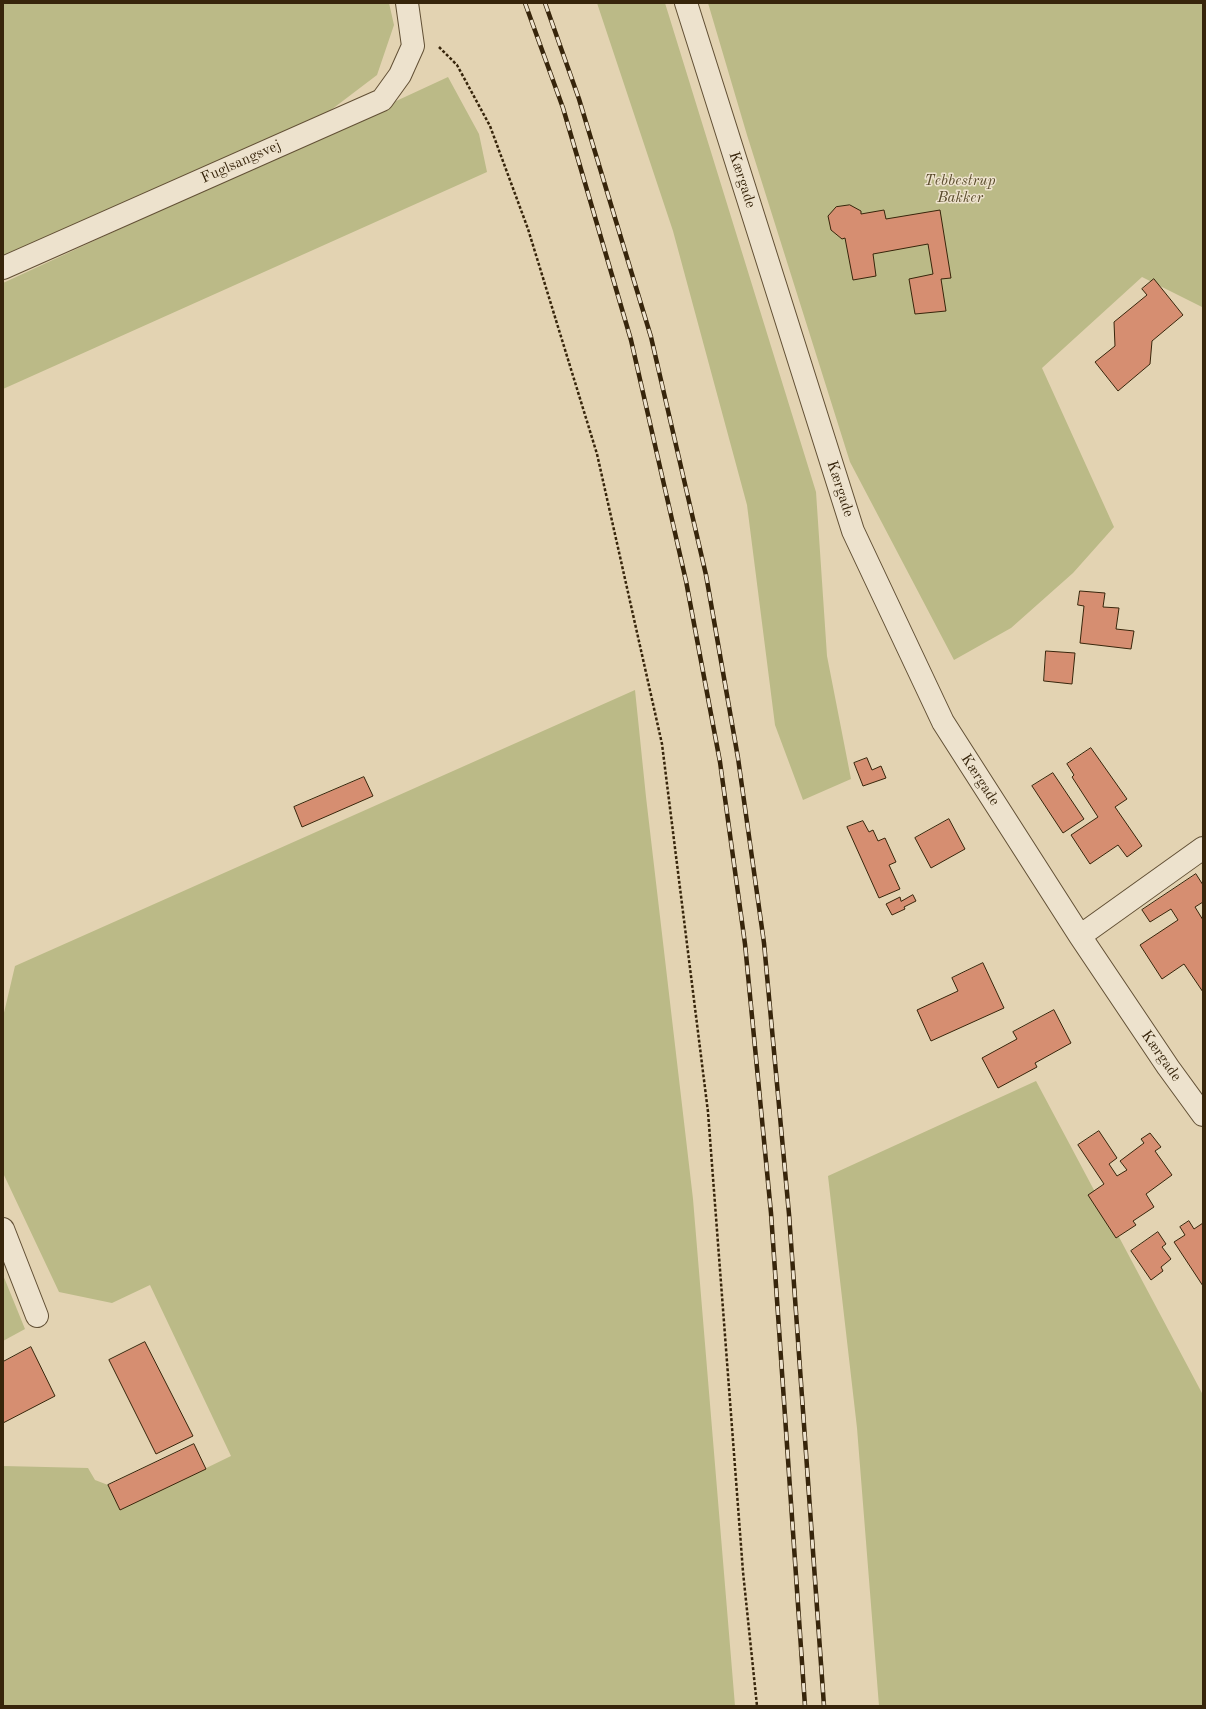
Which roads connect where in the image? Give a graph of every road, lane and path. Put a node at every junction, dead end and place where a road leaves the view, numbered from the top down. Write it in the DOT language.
graph roads {
  1 [pos="407,3"];
  2 [pos="686,3"];
  3 [pos="436,43"];
  4 [pos="3,268"];
  5 [pos="1203,848"];
  6 [pos="1080,936"];
  7 [pos="1203,1115"];
  8 [pos="3,1229"];
  9 [pos="37,1316"];
  10 [pos="757,1706"];
  1 -- 4 [label="street, Fuglsangsvej"];
  2 -- 6 [label="street, Kærgade"];
  3 -- 10 [label="path"];
  5 -- 6 [label="street"];
  6 -- 7 [label="street, Kærgade"];
  8 -- 9 [label="street"];
}
